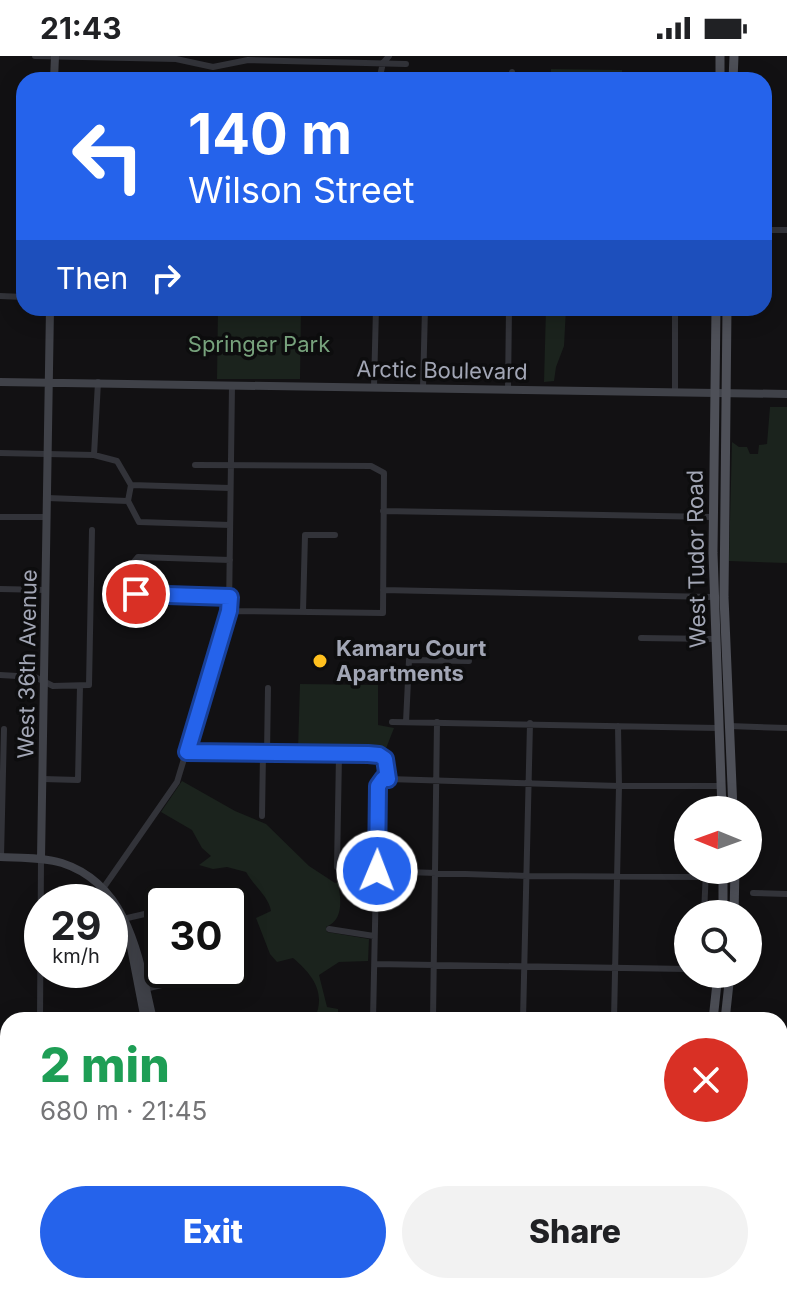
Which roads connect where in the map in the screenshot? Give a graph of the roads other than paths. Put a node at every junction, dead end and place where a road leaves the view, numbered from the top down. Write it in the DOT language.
graph roads {
  1 [pos="35,56"];
  2 [pos="55,56"];
  3 [pos="389,56"];
  4 [pos="383,63"];
  5 [pos="406,64"];
  6 [pos="381,72"];
  7 [pos="50,316"];
  8 [pos="376,316"];
  9 [pos="425,316"];
  10 [pos="509,316"];
  11 [pos="675,316"];
  12 [pos="716,316"];
  13 [pos="726,316"];
  14 [pos="0,382"];
  15 [pos="98,382"];
  16 [pos="49,383"];
  17 [pos="232,385"];
  18 [pos="374,387"];
  19 [pos="423,388"];
  20 [pos="508,389"];
  21 [pos="675,392"];
  22 [pos="720,393"];
  23 [pos="787,394"];
  24 [pos="0,453"];
  25 [pos="48,454"];
  26 [pos="94,455"];
  27 [pos="195,465"];
  28 [pos="231,466"];
  29 [pos="131,485"];
  30 [pos="230,488"];
  31 [pos="47,498"];
  32 [pos="128,501"];
  33 [pos="383,511"];
  34 [pos="0,517"];
  35 [pos="47,517"];
  36 [pos="713,517"];
  37 [pos="230,525"];
  38 [pos="92,530"];
  39 [pos="335,535"];
  40 [pos="230,560"];
  41 [pos="0,589"];
  42 [pos="46,590"];
  43 [pos="383,590"];
  44 [pos="230,597"];
  45 [pos="713,597"];
  46 [pos="229,611"];
  47 [pos="303,611"];
  48 [pos="641,638"];
  49 [pos="715,639"];
  50 [pos="469,661"];
  51 [pos="0,675"];
  52 [pos="45,681"];
  53 [pos="80,686"];
  54 [pos="268,688"];
  55 [pos="392,722"];
  56 [pos="406,722"];
  57 [pos="437,722"];
  58 [pos="530,723"];
  59 [pos="618,726"];
  60 [pos="724,727"];
  61 [pos="787,728"];
  62 [pos="4,729"];
  63 [pos="187,752"];
  64 [pos="265,753"];
  65 [pos="339,755"];
  66 [pos="43,779"];
  67 [pos="388,779"];
  68 [pos="436,781"];
  69 [pos="529,783"];
  70 [pos="619,786"];
  71 [pos="721,786"];
  72 [pos="721,796"];
  73 [pos="732,796"];
  74 [pos="262,816"];
  75 [pos="0,857"];
  76 [pos="41,859"];
  77 [pos="337,867"];
  78 [pos="377,871"];
  79 [pos="436,873"];
  80 [pos="674,875"];
  81 [pos="527,876"];
  82 [pos="617,876"];
  83 [pos="100,884"];
  84 [pos="106,884"];
  85 [pos="753,893"];
  86 [pos="787,894"];
  87 [pos="329,929"];
  88 [pos="128,933"];
  89 [pos="129,936"];
  90 [pos="374,936"];
  91 [pos="375,964"];
  92 [pos="434,964"];
  93 [pos="524,967"];
  94 [pos="615,967"];
  95 [pos="674,969"];
  96 [pos="149,988"];
  97 [pos="716,988"];
  98 [pos="728,988"];
  99 [pos="145,989"];
  100 [pos="40,1012"];
  101 [pos="143,1012"];
  102 [pos="151,1012"];
  103 [pos="373,1012"];
  104 [pos="433,1012"];
  105 [pos="523,1012"];
  106 [pos="614,1012"];
  107 [pos="714,1012"];
  108 [pos="726,1012"];
  1 -- 2 [label="street"];
  2 -- 4 [label="street"];
  3 -- 4 [label="street"];
  4 -- 5 [label="street"];
  4 -- 6 [label="street"];
  7 -- 16 [label="main road, West 36th Avenue"];
  8 -- 18 [label="street"];
  9 -- 19 [label="street"];
  10 -- 20 [label="street"];
  11 -- 21 [label="street"];
  12 -- 22 [label="main road, West Tudor Road"];
  13 -- 22 [label="main road, West Tudor Road"];
  14 -- 16 [label="main road, Arctic Boulevard"];
  15 -- 16 [label="main road, Arctic Boulevard"];
  15 -- 17 [label="main road, Arctic Boulevard"];
  15 -- 26 [label="street"];
  16 -- 25 [label="main road, West 36th Avenue"];
  17 -- 18 [label="main road, Arctic Boulevard"];
  17 -- 28 [label="street"];
  18 -- 19 [label="main road, Arctic Boulevard"];
  19 -- 20 [label="main road, Arctic Boulevard"];
  20 -- 21 [label="main road, Arctic Boulevard"];
  21 -- 22 [label="main road, Arctic Boulevard"];
  22 -- 23 [label="main road, Arctic Boulevard"];
  22 -- 36 [label="main road, West Tudor Road"];
  22 -- 60 [label="main road, West Tudor Road"];
  24 -- 25 [label="street"];
  25 -- 26 [label="street"];
  25 -- 31 [label="main road, West 36th Avenue"];
  26 -- 29 [label="street"];
  27 -- 28 [label="street"];
  28 -- 30 [label="street"];
  28 -- 33 [label="street"];
  29 -- 30 [label="street"];
  29 -- 32 [label="street"];
  30 -- 37 [label="street"];
  31 -- 32 [label="street"];
  31 -- 35 [label="main road, West 36th Avenue"];
  32 -- 37 [label="street"];
  33 -- 36 [label="street"];
  33 -- 43 [label="street"];
  34 -- 35 [label="street"];
  35 -- 42 [label="main road, West 36th Avenue"];
  36 -- 45 [label="main road, West Tudor Road"];
  37 -- 40 [label="street"];
  38 -- 53 [label="street"];
  39 -- 47 [label="street"];
  40 -- 44 [label="street"];
  40 -- 44 [label="street"];
  41 -- 42 [label="street"];
  42 -- 52 [label="main road, West 36th Avenue"];
  43 -- 45 [label="street"];
  43 -- 47 [label="street"];
  44 -- 46 [label="street"];
  45 -- 49 [label="main road, West Tudor Road"];
  46 -- 47 [label="street"];
  46 -- 63 [label="street"];
  48 -- 49 [label="street"];
  49 -- 60 [label="main road, West Tudor Road"];
  50 -- 56 [label="street"];
  51 -- 52 [label="street"];
  52 -- 53 [label="street"];
  52 -- 66 [label="main road, West 36th Avenue"];
  53 -- 66 [label="street"];
  54 -- 64 [label="street"];
  55 -- 56 [label="street"];
  56 -- 57 [label="street"];
  57 -- 58 [label="street"];
  57 -- 68 [label="street"];
  58 -- 59 [label="street"];
  58 -- 69 [label="street"];
  59 -- 60 [label="street"];
  59 -- 70 [label="street"];
  60 -- 61 [label="street"];
  60 -- 71 [label="main road, West Tudor Road"];
  60 -- 73 [label="main road, West Tudor Road"];
  62 -- 75 [label="street"];
  63 -- 64 [label="street"];
  63 -- 84 [label="street"];
  64 -- 65 [label="street"];
  64 -- 74 [label="street"];
  65 -- 67 [label="street"];
  65 -- 77 [label="street"];
  66 -- 76 [label="main road, West 36th Avenue"];
  67 -- 68 [label="street"];
  67 -- 78 [label="street"];
  68 -- 69 [label="street"];
  68 -- 79 [label="street"];
  69 -- 70 [label="street"];
  69 -- 81 [label="street"];
  70 -- 71 [label="street"];
  70 -- 82 [label="street"];
  71 -- 72 [label="main road, West Tudor Road"];
  75 -- 76 [label="main road"];
  76 -- 83 [label="main road"];
  76 -- 100 [label="street, West 36th Avenue"];
  78 -- 79 [label="street"];
  78 -- 90 [label="street"];
  79 -- 81 [label="street"];
  79 -- 92 [label="street"];
  80 -- 82 [label="street"];
  81 -- 82 [label="street"];
  81 -- 93 [label="street"];
  82 -- 94 [label="street"];
  85 -- 86 [label="street"];
  87 -- 90 [label="street"];
  88 -- 89 [label="main road"];
  89 -- 99 [label="main road"];
  89 -- 101 [label="main road"];
  90 -- 91 [label="street"];
  91 -- 92 [label="street"];
  91 -- 103 [label="street"];
  92 -- 93 [label="street"];
  92 -- 104 [label="street"];
  93 -- 94 [label="street"];
  93 -- 105 [label="street"];
  94 -- 95 [label="street"];
  94 -- 106 [label="street"];
  96 -- 99 [label="street"];
  97 -- 107 [label="main road"];
  98 -- 108 [label="main road"];
  99 -- 102 [label="main road"];
}
